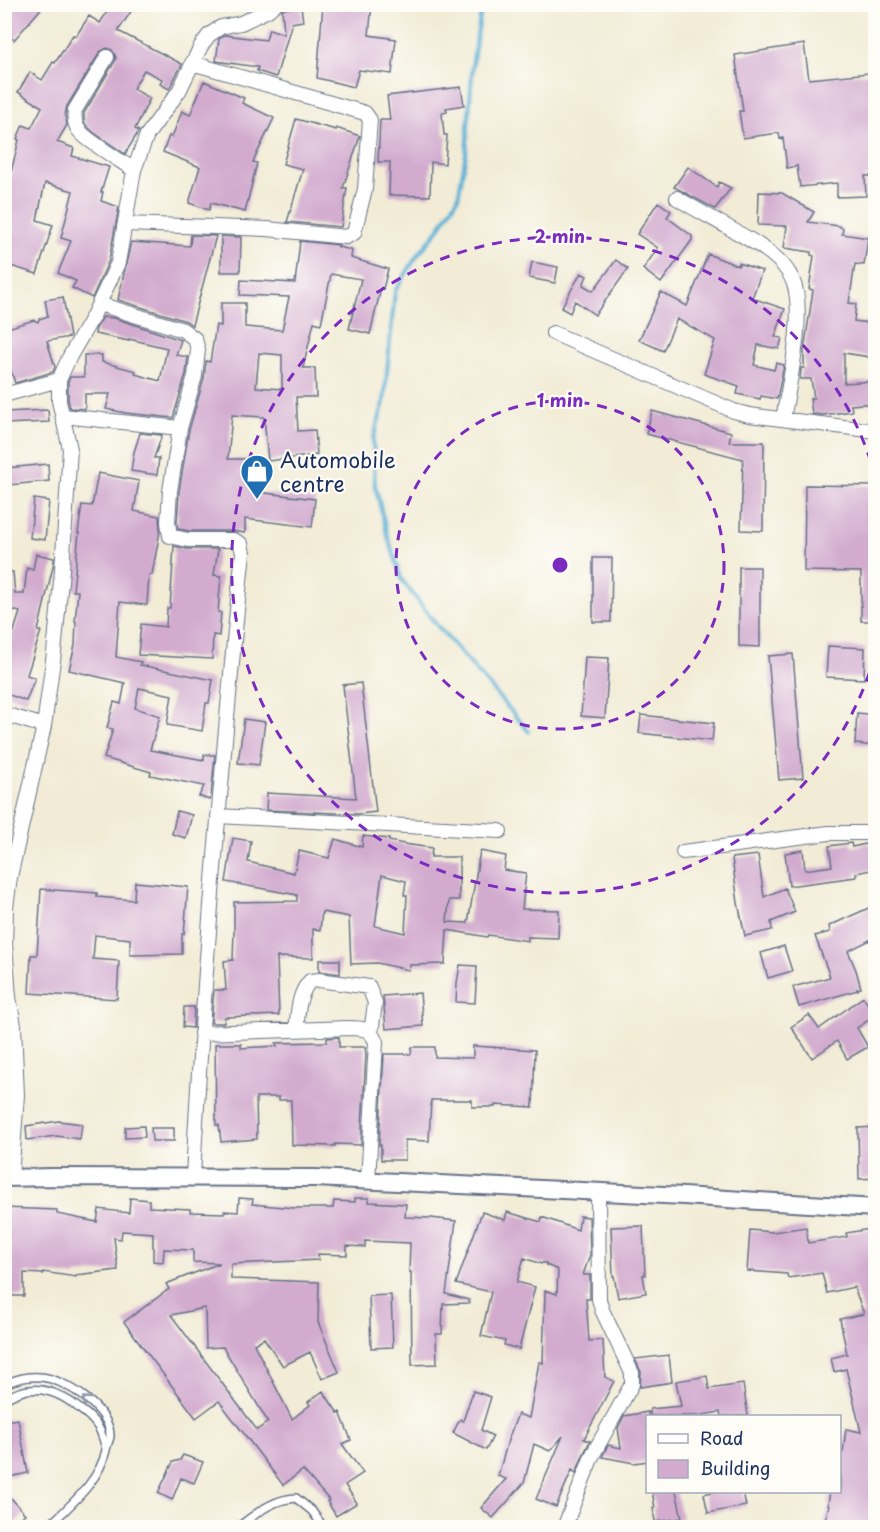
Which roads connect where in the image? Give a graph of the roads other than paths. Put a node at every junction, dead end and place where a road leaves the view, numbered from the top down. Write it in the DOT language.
graph roads {
  1 [pos="275,4"];
  2 [pos="106,57"];
  3 [pos="192,63"];
  4 [pos="134,170"];
  5 [pos="677,198"];
  6 [pos="125,224"];
  7 [pos="99,304"];
  8 [pos="553,333"];
  9 [pos="59,380"];
  10 [pos="4,394"];
  11 [pos="63,416"];
  12 [pos="783,419"];
  13 [pos="180,428"];
  14 [pos="876,431"];
  15 [pos="4,714"];
  16 [pos="44,726"];
  17 [pos="218,816"];
  18 [pos="500,831"];
  19 [pos="876,833"];
  20 [pos="683,852"];
  21 [pos="7,997"];
  22 [pos="296,1030"];
  23 [pos="201,1032"];
  24 [pos="371,1033"];
  25 [pos="193,1177"];
  26 [pos="8,1178"];
  27 [pos="368,1181"];
  28 [pos="598,1192"];
  29 [pos="876,1208"];
  30 [pos="4,1385"];
  31 [pos="4,1400"];
  32 [pos="106,1449"];
  33 [pos="48,1527"];
  34 [pos="237,1527"];
  35 [pos="324,1527"];
  36 [pos="564,1527"];
  1 -- 3 [label="street"];
  2 -- 4 [label="street"];
  3 -- 4 [label="street"];
  3 -- 6 [label="street"];
  4 -- 6 [label="street"];
  5 -- 12 [label="street"];
  6 -- 7 [label="street"];
  7 -- 9 [label="street"];
  7 -- 13 [label="street"];
  8 -- 12 [label="street"];
  9 -- 10 [label="street"];
  9 -- 11 [label="street"];
  11 -- 13 [label="street"];
  11 -- 16 [label="street"];
  12 -- 14 [label="street"];
  13 -- 17 [label="street"];
  15 -- 16 [label="street"];
  16 -- 21 [label="street"];
  17 -- 18 [label="street"];
  17 -- 23 [label="street"];
  19 -- 20 [label="street"];
  21 -- 26 [label="street"];
  22 -- 23 [label="street"];
  22 -- 24 [label="street"];
  22 -- 24 [label="street"];
  23 -- 25 [label="street"];
  24 -- 27 [label="street"];
  25 -- 26 [label="street"];
  25 -- 27 [label="street"];
  27 -- 28 [label="street"];
  28 -- 29 [label="street"];
  28 -- 36 [label="street"];
  32 -- 30 [label="lane, one-way"];
  31 -- 32 [label="lane"];
  32 -- 33 [label="lane"];
  34 -- 35 [label="lane"];
}
